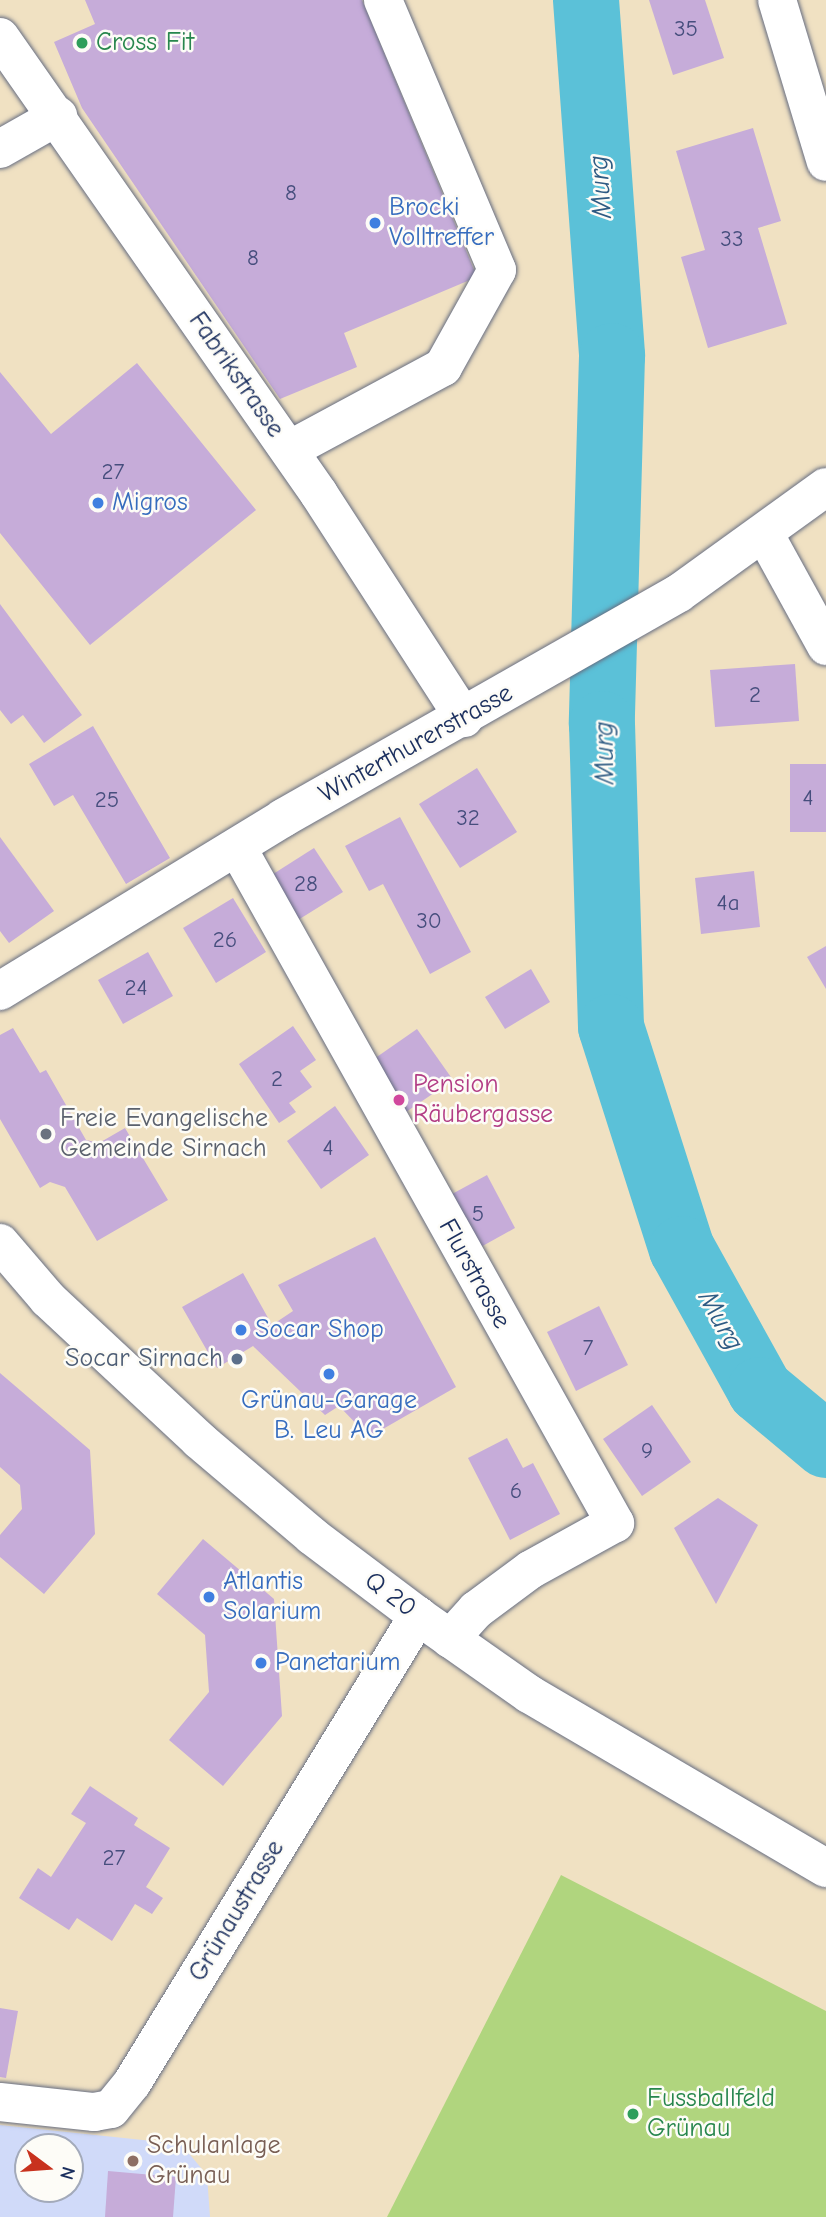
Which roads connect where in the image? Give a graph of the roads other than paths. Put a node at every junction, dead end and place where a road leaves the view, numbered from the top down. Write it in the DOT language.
graph roads {
  1 [pos="383,0"];
  2 [pos="777,0"];
  3 [pos="0,37"];
  4 [pos="58,116"];
  5 [pos="0,149"];
  6 [pos="826,162"];
  7 [pos="289,450"];
  8 [pos="826,487"];
  9 [pos="764,533"];
  10 [pos="826,646"];
  11 [pos="464,718"];
  12 [pos="237,847"];
  13 [pos="0,991"];
  14 [pos="2,1249"];
  15 [pos="418,1616"];
  16 [pos="450,1639"];
  17 [pos="826,1868"];
  18 [pos="0,2102"];
  1 -- 7 [label="street"];
  2 -- 6 [label="street"];
  3 -- 4 [label="street, Fabrikstrasse"];
  4 -- 5 [label="street"];
  4 -- 7 [label="street, Fabrikstrasse"];
  7 -- 11 [label="street, Fabrikstrasse"];
  8 -- 9 [label="street, Winterthurerstrasse"];
  9 -- 10 [label="street"];
  9 -- 11 [label="street, Winterthurerstrasse"];
  11 -- 12 [label="street, Winterthurerstrasse"];
  12 -- 13 [label="street, Winterthurerstrasse"];
  12 -- 16 [label="street, Flurstrasse"];
  14 -- 15 [label="street, Q 20"];
  15 -- 16 [label="street, Q 20"];
  15 -- 18 [label="street, Grünaustrasse"];
  16 -- 17 [label="street, Q 20"];
}
